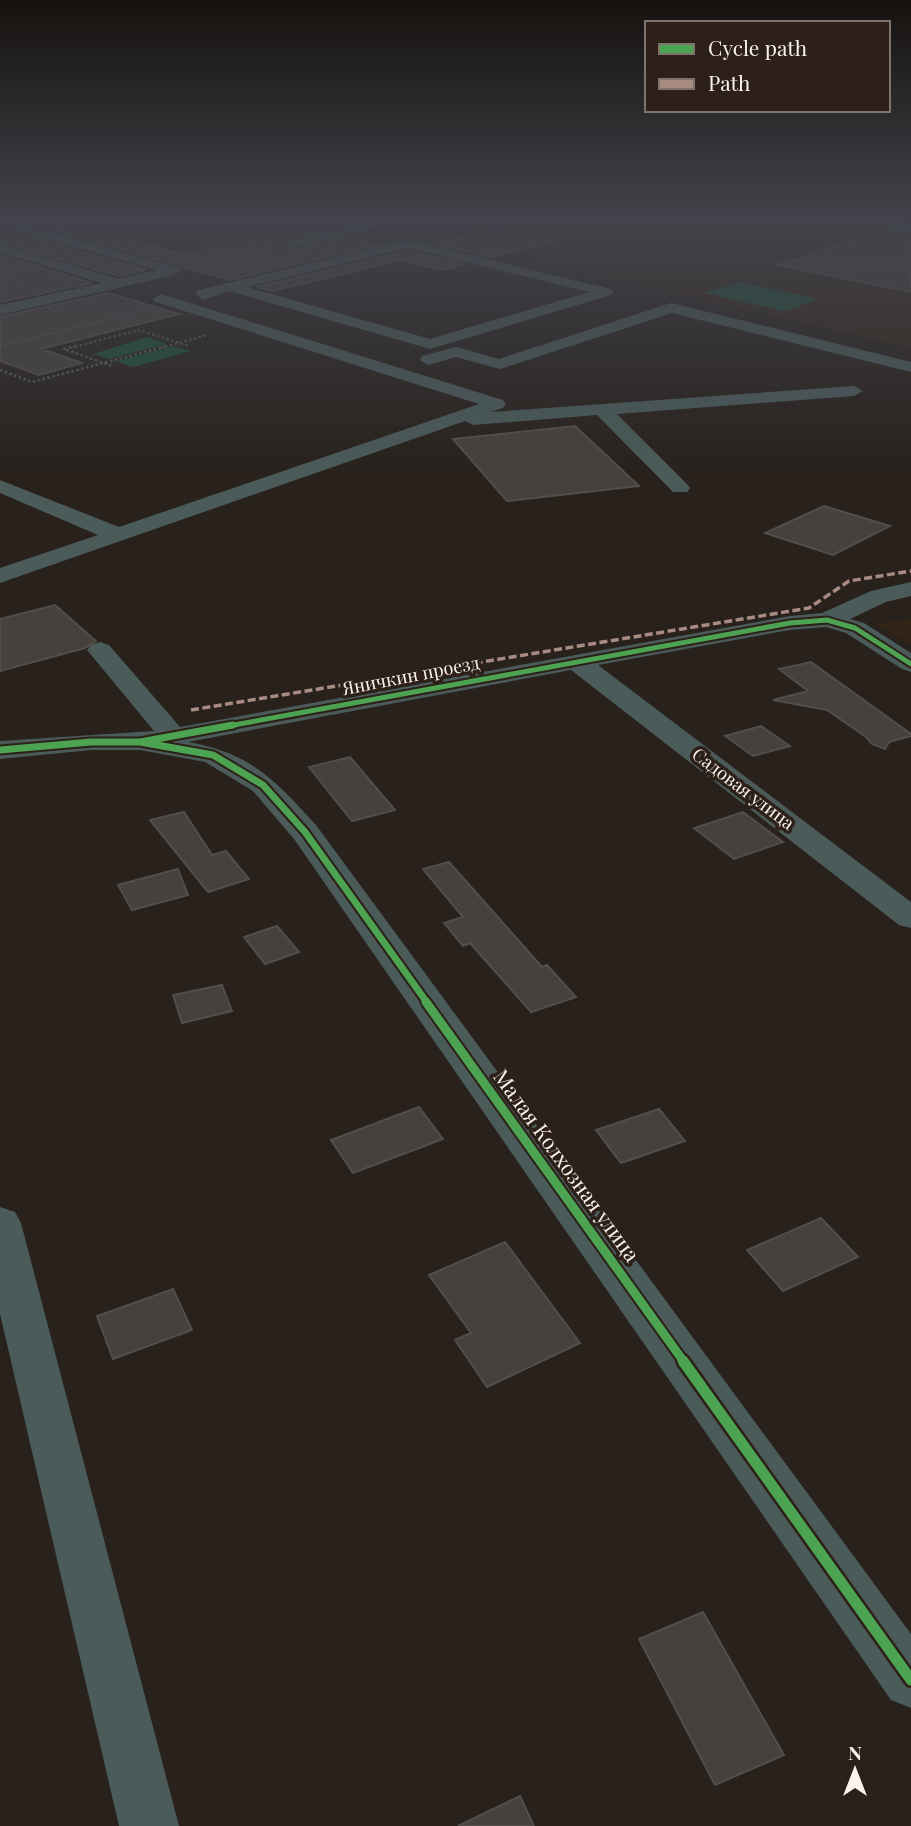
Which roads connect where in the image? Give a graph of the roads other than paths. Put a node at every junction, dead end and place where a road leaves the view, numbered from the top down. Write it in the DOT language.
graph roads {
  1 [pos="26,304"];
  2 [pos="179,304"];
  3 [pos="290,304"];
  4 [pos="565,304"];
  5 [pos="607,304"];
  6 [pos="0,310"];
  7 [pos="340,335"];
  8 [pos="430,344"];
  9 [pos="456,352"];
  10 [pos="398,353"];
  11 [pos="425,361"];
  12 [pos="500,364"];
  13 [pos="911,367"];
  14 [pos="854,391"];
  15 [pos="601,409"];
  16 [pos="446,421"];
  17 [pos="0,486"];
  18 [pos="680,488"];
  19 [pos="118,535"];
  20 [pos="0,576"];
  21 [pos="911,589"];
  22 [pos="827,620"];
  23 [pos="100,650"];
  24 [pos="576,661"];
  25 [pos="911,664"];
  26 [pos="156,739"];
  27 [pos="0,750"];
  28 [pos="911,918"];
  29 [pos="0,1223"];
  30 [pos="911,1680"];
  31 [pos="149,1826"];
  1 -- 6 [label="street"];
  2 -- 16 [label="street"];
  3 -- 8 [label="street"];
  4 -- 8 [label="street"];
  5 -- 9 [label="street"];
  7 -- 10 [label="street"];
  8 -- 9 [label="street"];
  8 -- 10 [label="street"];
  9 -- 11 [label="street"];
  9 -- 12 [label="street"];
  10 -- 11 [label="street"];
  11 -- 12 [label="street"];
  12 -- 13 [label="street"];
  14 -- 15 [label="street"];
  15 -- 16 [label="street"];
  15 -- 18 [label="street"];
  16 -- 19 [label="street"];
  17 -- 19 [label="street"];
  19 -- 20 [label="street"];
  21 -- 22 [label="street"];
  22 -- 24 [label="street, Яничкин проезд"];
  22 -- 25 [label="street"];
  23 -- 26 [label="street"];
  24 -- 26 [label="street, Яничкин проезд"];
  24 -- 28 [label="street, Садовая улица"];
  26 -- 27 [label="street, Яничкин проезд"];
  26 -- 30 [label="street, Малая Колхозная улица"];
  29 -- 31 [label="street"];
}
